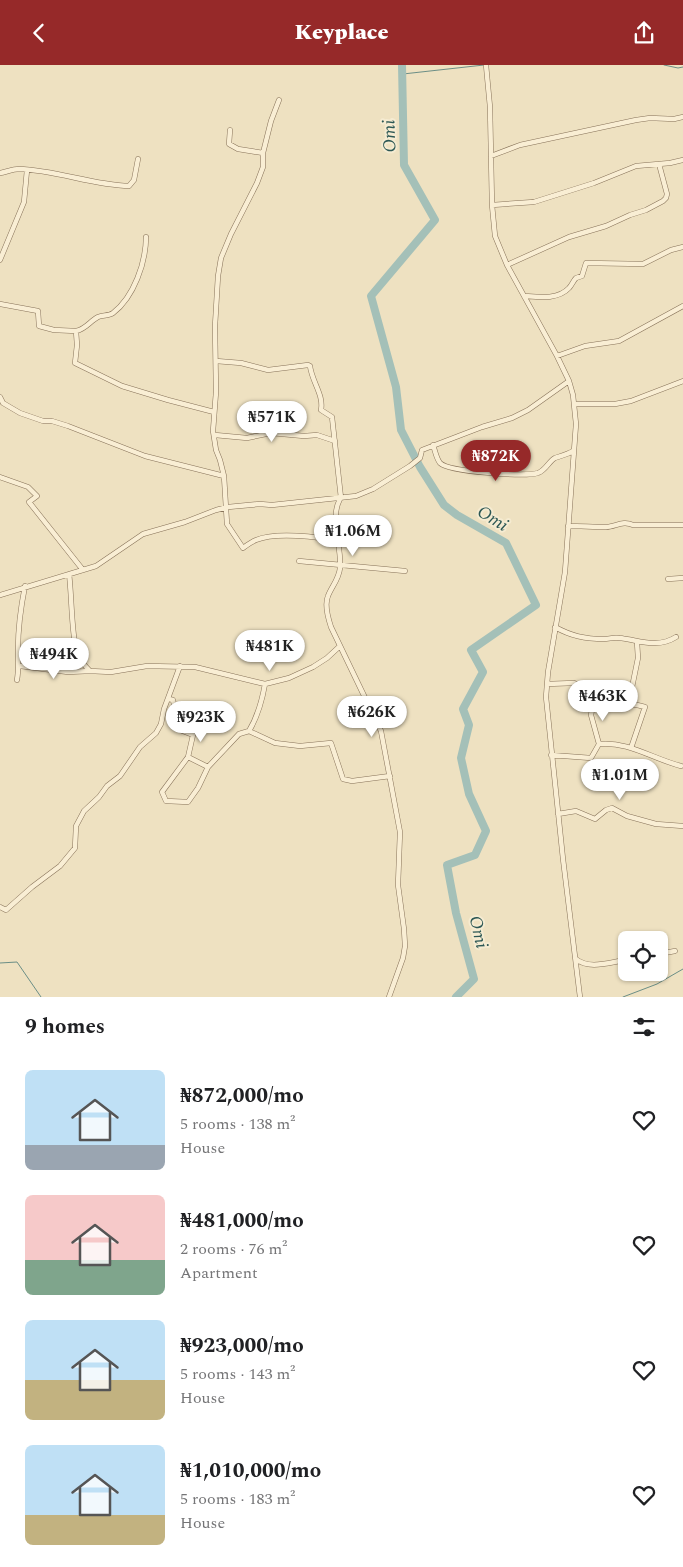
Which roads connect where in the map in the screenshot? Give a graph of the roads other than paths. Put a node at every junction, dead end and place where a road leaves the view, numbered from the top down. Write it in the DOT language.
graph roads {
  1 [pos="486,65"];
  2 [pos="279,100"];
  3 [pos="683,117"];
  4 [pos="230,130"];
  5 [pos="263,153"];
  6 [pos="491,156"];
  7 [pos="138,159"];
  8 [pos="683,160"];
  9 [pos="659,164"];
  10 [pos="27,170"];
  11 [pos="0,173"];
  12 [pos="492,205"];
  13 [pos="146,237"];
  14 [pos="683,247"];
  15 [pos="0,260"];
  16 [pos="507,265"];
  17 [pos="524,296"];
  18 [pos="0,303"];
  19 [pos="683,306"];
  20 [pos="76,331"];
  21 [pos="557,355"];
  22 [pos="216,361"];
  23 [pos="569,381"];
  24 [pos="683,381"];
  25 [pos="0,397"];
  26 [pos="574,404"];
  27 [pos="214,412"];
  28 [pos="215,435"];
  29 [pos="335,441"];
  30 [pos="433,445"];
  31 [pos="573,451"];
  32 [pos="224,476"];
  33 [pos="0,477"];
  34 [pos="340,498"];
  35 [pos="225,508"];
  36 [pos="683,525"];
  37 [pos="568,526"];
  38 [pos="337,542"];
  39 [pos="299,561"];
  40 [pos="340,565"];
  41 [pos="83,569"];
  42 [pos="404,571"];
  43 [pos="68,574"];
  44 [pos="683,578"];
  45 [pos="668,579"];
  46 [pos="26,586"];
  47 [pos="0,595"];
  48 [pos="555,627"];
  49 [pos="676,637"];
  50 [pos="637,642"];
  51 [pos="340,645"];
  52 [pos="20,666"];
  53 [pos="180,666"];
  54 [pos="90,671"];
  55 [pos="18,680"];
  56 [pos="265,683"];
  57 [pos="547,684"];
  58 [pos="170,699"];
  59 [pos="594,700"];
  60 [pos="632,703"];
  61 [pos="249,731"];
  62 [pos="599,744"];
  63 [pos="631,748"];
  64 [pos="551,755"];
  65 [pos="188,757"];
  66 [pos="681,766"];
  67 [pos="208,767"];
  68 [pos="390,775"];
  69 [pos="558,814"];
  70 [pos="683,825"];
  71 [pos="0,907"];
  72 [pos="675,951"];
  73 [pos="668,952"];
  74 [pos="576,959"];
  75 [pos="618,961"];
  76 [pos="389,997"];
  77 [pos="580,997"];
  1 -- 6 [label="street"];
  2 -- 5 [label="street"];
  3 -- 6 [label="street"];
  4 -- 5 [label="street"];
  5 -- 22 [label="street"];
  6 -- 12 [label="street"];
  7 -- 10 [label="street"];
  8 -- 9 [label="street"];
  9 -- 12 [label="street"];
  9 -- 16 [label="street"];
  10 -- 11 [label="street"];
  10 -- 15 [label="street"];
  12 -- 16 [label="street"];
  13 -- 20 [label="street"];
  14 -- 17 [label="street"];
  16 -- 17 [label="street"];
  17 -- 21 [label="street"];
  18 -- 20 [label="street"];
  19 -- 21 [label="street"];
  20 -- 27 [label="street"];
  21 -- 23 [label="street"];
  22 -- 27 [label="street"];
  22 -- 29 [label="street"];
  23 -- 26 [label="street"];
  23 -- 30 [label="street"];
  24 -- 26 [label="street"];
  25 -- 32 [label="street"];
  26 -- 31 [label="street"];
  27 -- 28 [label="street"];
  28 -- 29 [label="street"];
  28 -- 32 [label="street"];
  29 -- 34 [label="street"];
  30 -- 31 [label="street"];
  30 -- 34 [label="street"];
  31 -- 37 [label="street"];
  32 -- 35 [label="street"];
  33 -- 41 [label="street"];
  34 -- 35 [label="street"];
  34 -- 38 [label="street"];
  35 -- 38 [label="street"];
  35 -- 41 [label="street"];
  36 -- 37 [label="street"];
  37 -- 48 [label="street"];
  38 -- 40 [label="street"];
  39 -- 40 [label="street"];
  40 -- 42 [label="street"];
  40 -- 51 [label="street"];
  41 -- 43 [label="street"];
  43 -- 46 [label="street"];
  43 -- 54 [label="street"];
  44 -- 45 [label="street"];
  46 -- 47 [label="street"];
  46 -- 52 [label="street"];
  48 -- 50 [label="street"];
  48 -- 57 [label="street"];
  49 -- 50 [label="street"];
  50 -- 60 [label="street"];
  51 -- 56 [label="street"];
  51 -- 68 [label="street"];
  52 -- 54 [label="street"];
  52 -- 55 [label="street"];
  53 -- 54 [label="street"];
  53 -- 56 [label="street"];
  53 -- 58 [label="street"];
  56 -- 61 [label="street"];
  57 -- 59 [label="street"];
  57 -- 64 [label="street"];
  58 -- 65 [label="street"];
  58 -- 71 [label="street"];
  59 -- 60 [label="street"];
  59 -- 62 [label="street"];
  60 -- 63 [label="street"];
  61 -- 67 [label="street"];
  61 -- 68 [label="street"];
  62 -- 63 [label="street"];
  62 -- 64 [label="street"];
  63 -- 66 [label="street"];
  64 -- 69 [label="street"];
  65 -- 67 [label="street"];
  65 -- 67 [label="street"];
  68 -- 76 [label="street"];
  69 -- 70 [label="street"];
  69 -- 74 [label="street"];
  72 -- 73 [label="street"];
  74 -- 75 [label="street"];
  74 -- 77 [label="street"];
}
